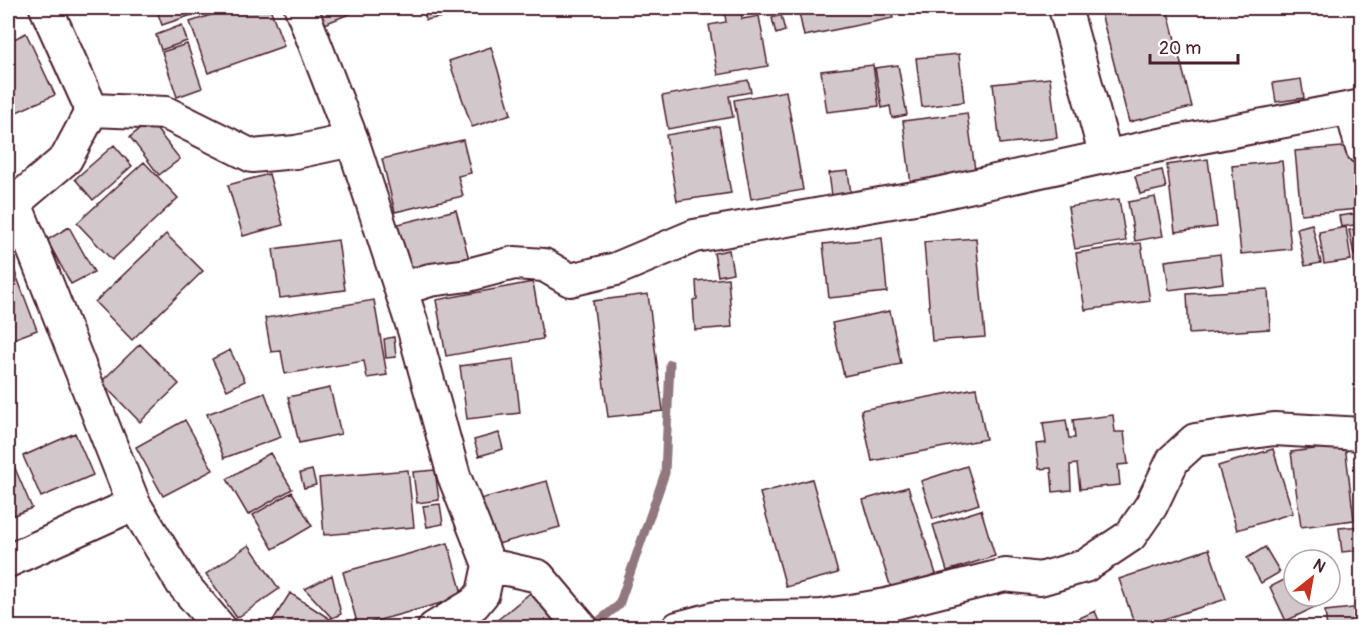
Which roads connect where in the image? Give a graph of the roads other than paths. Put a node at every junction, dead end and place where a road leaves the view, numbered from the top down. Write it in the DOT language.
graph roads {
  1 [pos="46,8"];
  2 [pos="301,8"];
  3 [pos="1065,8"];
  4 [pos="1356,107"];
  5 [pos="92,110"];
  6 [pos="352,140"];
  7 [pos="1362,148"];
  8 [pos="1106,157"];
  9 [pos="11,205"];
  10 [pos="401,289"];
  11 [pos="1362,434"];
  12 [pos="135,504"];
  13 [pos="8,561"];
  14 [pos="489,565"];
  15 [pos="887,616"];
  16 [pos="220,627"];
  17 [pos="434,627"];
  18 [pos="582,627"];
  19 [pos="678,627"];
  1 -- 5 [label="street"];
  2 -- 6 [label="street"];
  3 -- 8 [label="street"];
  4 -- 7 [label="street"];
  4 -- 8 [label="street"];
  5 -- 6 [label="street"];
  5 -- 9 [label="street"];
  6 -- 10 [label="street"];
  8 -- 10 [label="street"];
  9 -- 12 [label="street"];
  10 -- 14 [label="street"];
  11 -- 15 [label="street"];
  12 -- 13 [label="street"];
  12 -- 16 [label="street"];
  14 -- 17 [label="street"];
  14 -- 18 [label="street"];
  15 -- 19 [label="street"];
}
